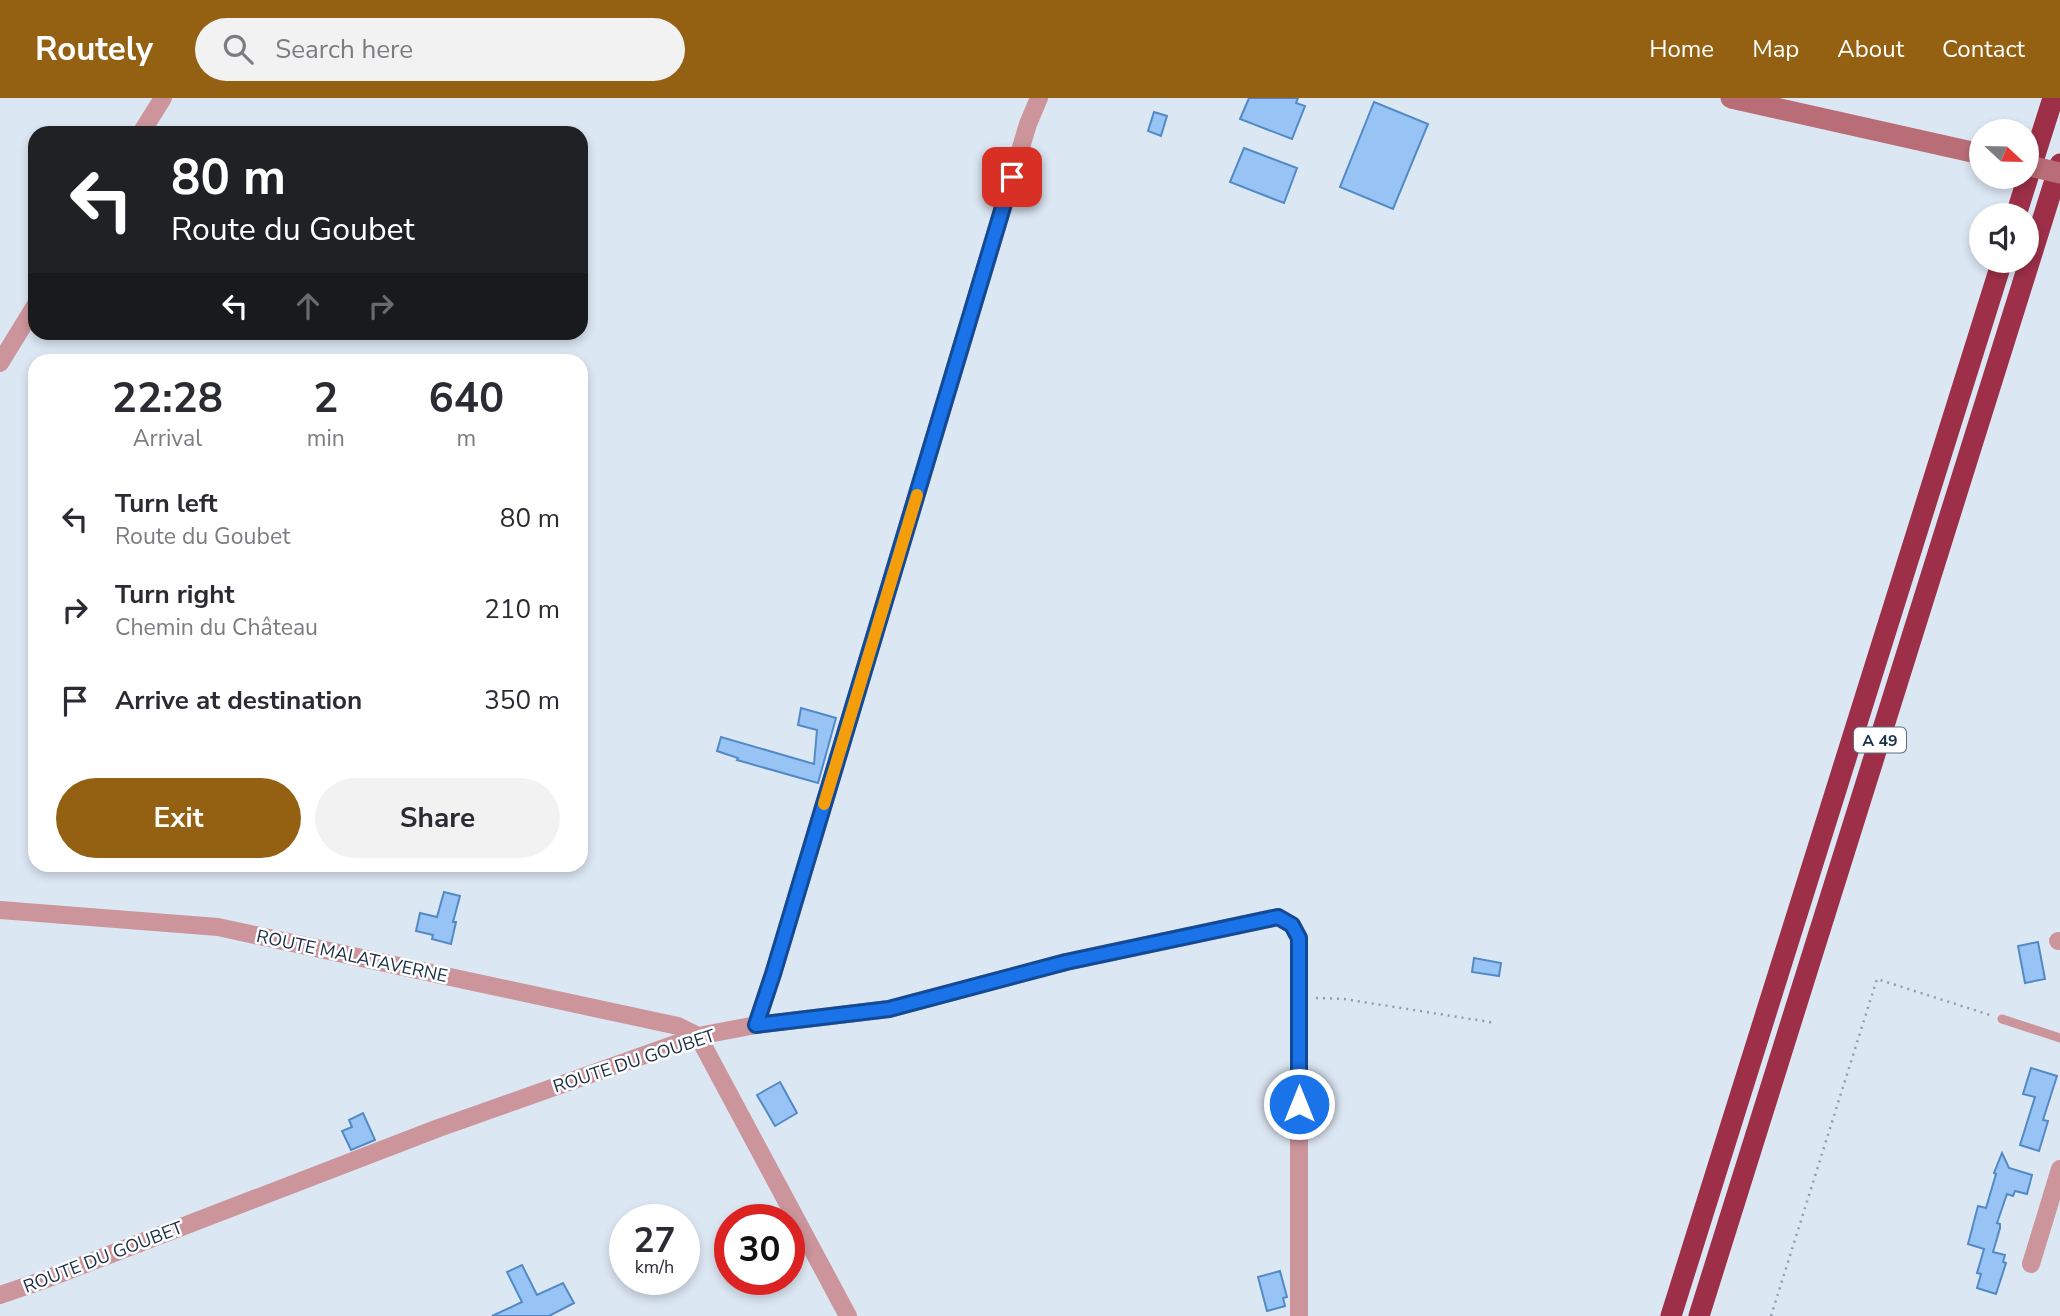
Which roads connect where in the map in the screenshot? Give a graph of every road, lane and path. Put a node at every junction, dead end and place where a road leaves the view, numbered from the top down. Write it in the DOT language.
graph roads {
  1 [pos="163,98"];
  2 [pos="1039,98"];
  3 [pos="1731,98"];
  4 [pos="2053,98"];
  5 [pos="145,126"];
  6 [pos="1969,151"];
  7 [pos="2060,164"];
  8 [pos="2039,168"];
  9 [pos="2060,173"];
  10 [pos="2020,203"];
  11 [pos="1998,273"];
  12 [pos="28,317"];
  13 [pos="0,363"];
  14 [pos="0,910"];
  15 [pos="1299,997"];
  16 [pos="2002,1019"];
  17 [pos="1496,1023"];
  18 [pos="756,1025"];
  19 [pos="698,1036"];
  20 [pos="2060,1038"];
  21 [pos="2060,1168"];
  22 [pos="2031,1264"];
  23 [pos="0,1295"];
  24 [pos="848,1316"];
  25 [pos="1299,1316"];
  26 [pos="1671,1316"];
  27 [pos="1699,1316"];
  28 [pos="1771,1316"];
  1 -- 5 [label="street"];
  2 -- 18 [label="street"];
  3 -- 6 [label="street"];
  4 -- 10 [label="highway"];
  7 -- 27 [label="highway, A 49"];
  8 -- 9 [label="street, bridge"];
  11 -- 26 [label="highway, A 49"];
  12 -- 13 [label="street"];
  14 -- 19 [label="street, ROUTE MALATAVERNE"];
  15 -- 17 [label="path"];
  15 -- 18 [label="street, ROUTE DU GOUBET"];
  15 -- 25 [label="street"];
  16 -- 20 [label="lane"];
  16 -- 28 [label="path"];
  18 -- 19 [label="street, ROUTE DU GOUBET"];
  19 -- 23 [label="street, ROUTE DU GOUBET"];
  19 -- 24 [label="street"];
  21 -- 22 [label="street"];
}
